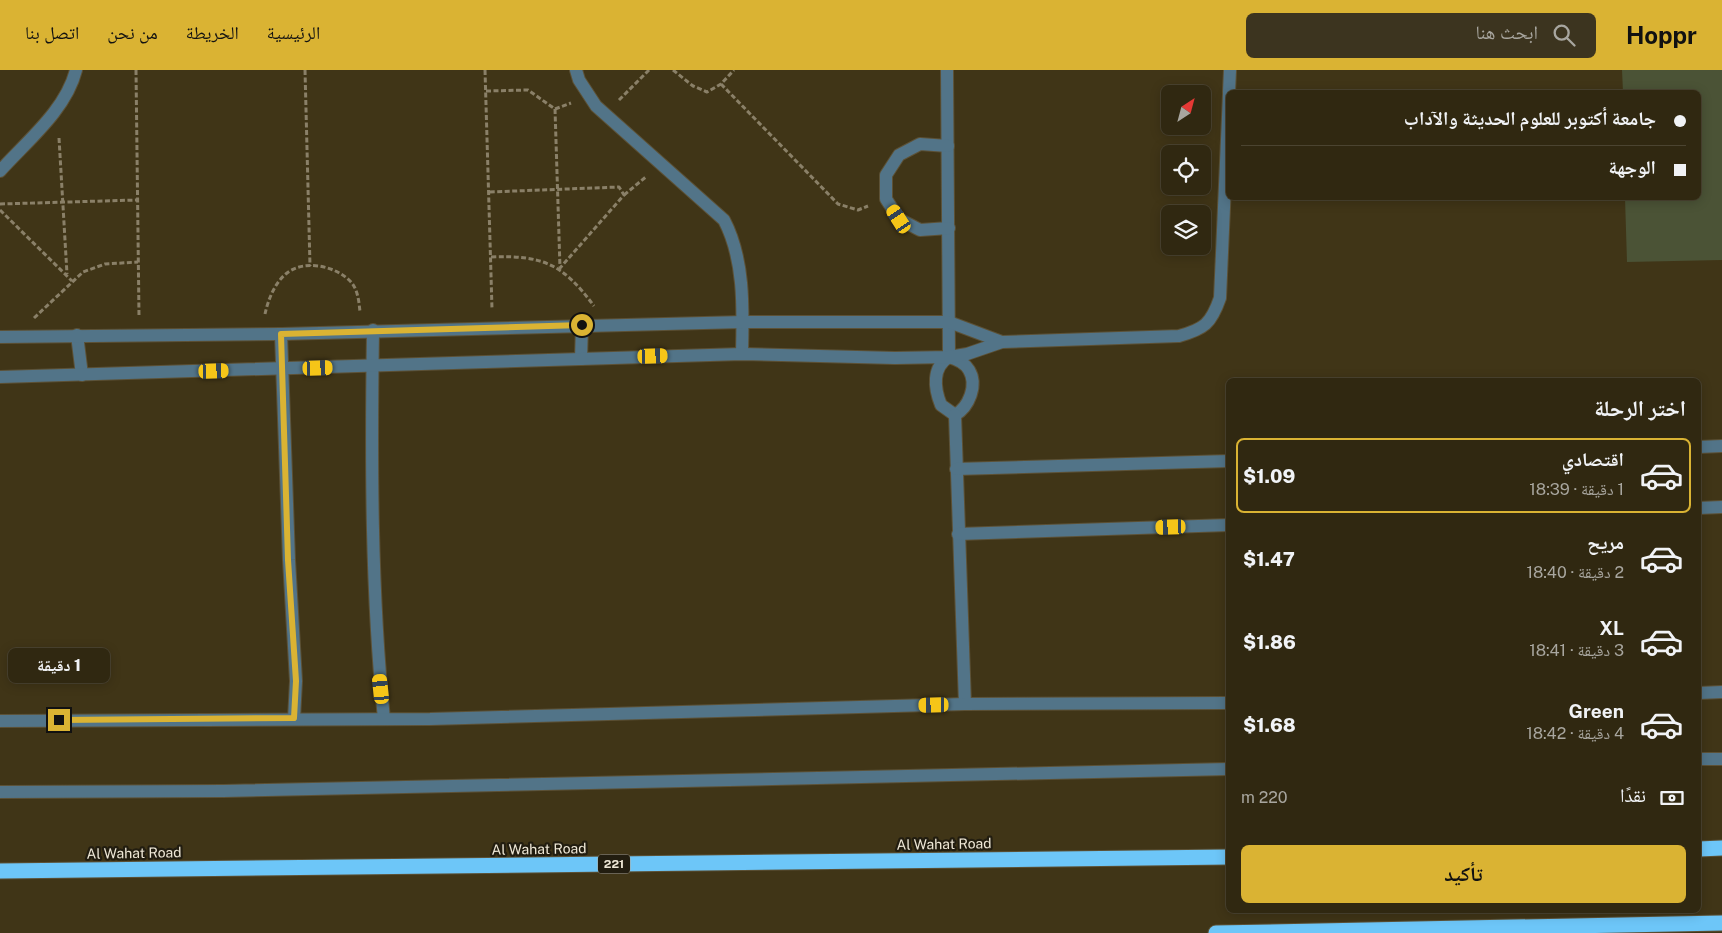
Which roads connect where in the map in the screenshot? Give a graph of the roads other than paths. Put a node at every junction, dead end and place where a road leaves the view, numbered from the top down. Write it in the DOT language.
graph roads {
  1 [pos="76,70"];
  2 [pos="576,70"];
  3 [pos="947,70"];
  4 [pos="1230,70"];
  5 [pos="1229,90"];
  6 [pos="948,146"];
  7 [pos="0,171"];
  8 [pos="1226,176"];
  9 [pos="949,228"];
  10 [pos="743,322"];
  11 [pos="949,322"];
  12 [pos="582,325"];
  13 [pos="367,330"];
  14 [pos="281,334"];
  15 [pos="77,335"];
  16 [pos="0,337"];
  17 [pos="1002,342"];
  18 [pos="742,354"];
  19 [pos="949,357"];
  20 [pos="581,359"];
  21 [pos="372,367"];
  22 [pos="281,369"];
  23 [pos="82,375"];
  24 [pos="0,377"];
  25 [pos="955,415"];
  26 [pos="1722,446"];
  27 [pos="1701,447"];
  28 [pos="1226,462"];
  29 [pos="956,469"];
  30 [pos="1722,507"];
  31 [pos="1701,508"];
  32 [pos="1226,525"];
  33 [pos="958,534"];
  34 [pos="1722,692"];
  35 [pos="1701,693"];
  36 [pos="1226,703"];
  37 [pos="964,704"];
  38 [pos="294,718"];
  39 [pos="384,719"];
  40 [pos="0,721"];
  41 [pos="1701,759"];
  42 [pos="1722,759"];
  43 [pos="1226,769"];
  44 [pos="0,792"];
  45 [pos="1722,848"];
  46 [pos="1701,849"];
  47 [pos="1226,857"];
  48 [pos="0,871"];
  49 [pos="1722,923"];
  50 [pos="1636,930"];
  51 [pos="1216,933"];
  1 -- 7 [label="street"];
  2 -- 10 [label="street"];
  3 -- 6 [label="street"];
  4 -- 5 [label="street"];
  6 -- 9 [label="street"];
  6 -- 9 [label="street"];
  8 -- 17 [label="street"];
  9 -- 11 [label="street"];
  10 -- 11 [label="street"];
  10 -- 12 [label="street"];
  10 -- 18 [label="street"];
  11 -- 17 [label="street"];
  11 -- 19 [label="street"];
  12 -- 13 [label="street"];
  12 -- 20 [label="street"];
  13 -- 14 [label="street"];
  13 -- 21 [label="street"];
  14 -- 15 [label="street"];
  14 -- 22 [label="street"];
  15 -- 16 [label="street"];
  15 -- 23 [label="street"];
  17 -- 19 [label="street"];
  18 -- 19 [label="street"];
  18 -- 20 [label="street"];
  19 -- 25 [label="street"];
  19 -- 25 [label="street"];
  20 -- 21 [label="street"];
  21 -- 22 [label="street"];
  21 -- 39 [label="street"];
  22 -- 23 [label="street"];
  22 -- 38 [label="street"];
  23 -- 24 [label="street"];
  25 -- 29 [label="street"];
  26 -- 27 [label="street"];
  28 -- 29 [label="street"];
  29 -- 33 [label="street"];
  30 -- 31 [label="street"];
  32 -- 33 [label="street"];
  33 -- 37 [label="street"];
  34 -- 35 [label="street"];
  36 -- 37 [label="street"];
  37 -- 39 [label="street"];
  38 -- 39 [label="street"];
  38 -- 40 [label="street"];
  41 -- 42 [label="street"];
  43 -- 44 [label="street"];
  45 -- 46 [label="highway"];
  47 -- 48 [label="highway, Al Wahat Road / 221"];
  49 -- 50 [label="highway"];
  50 -- 51 [label="highway"];
}
